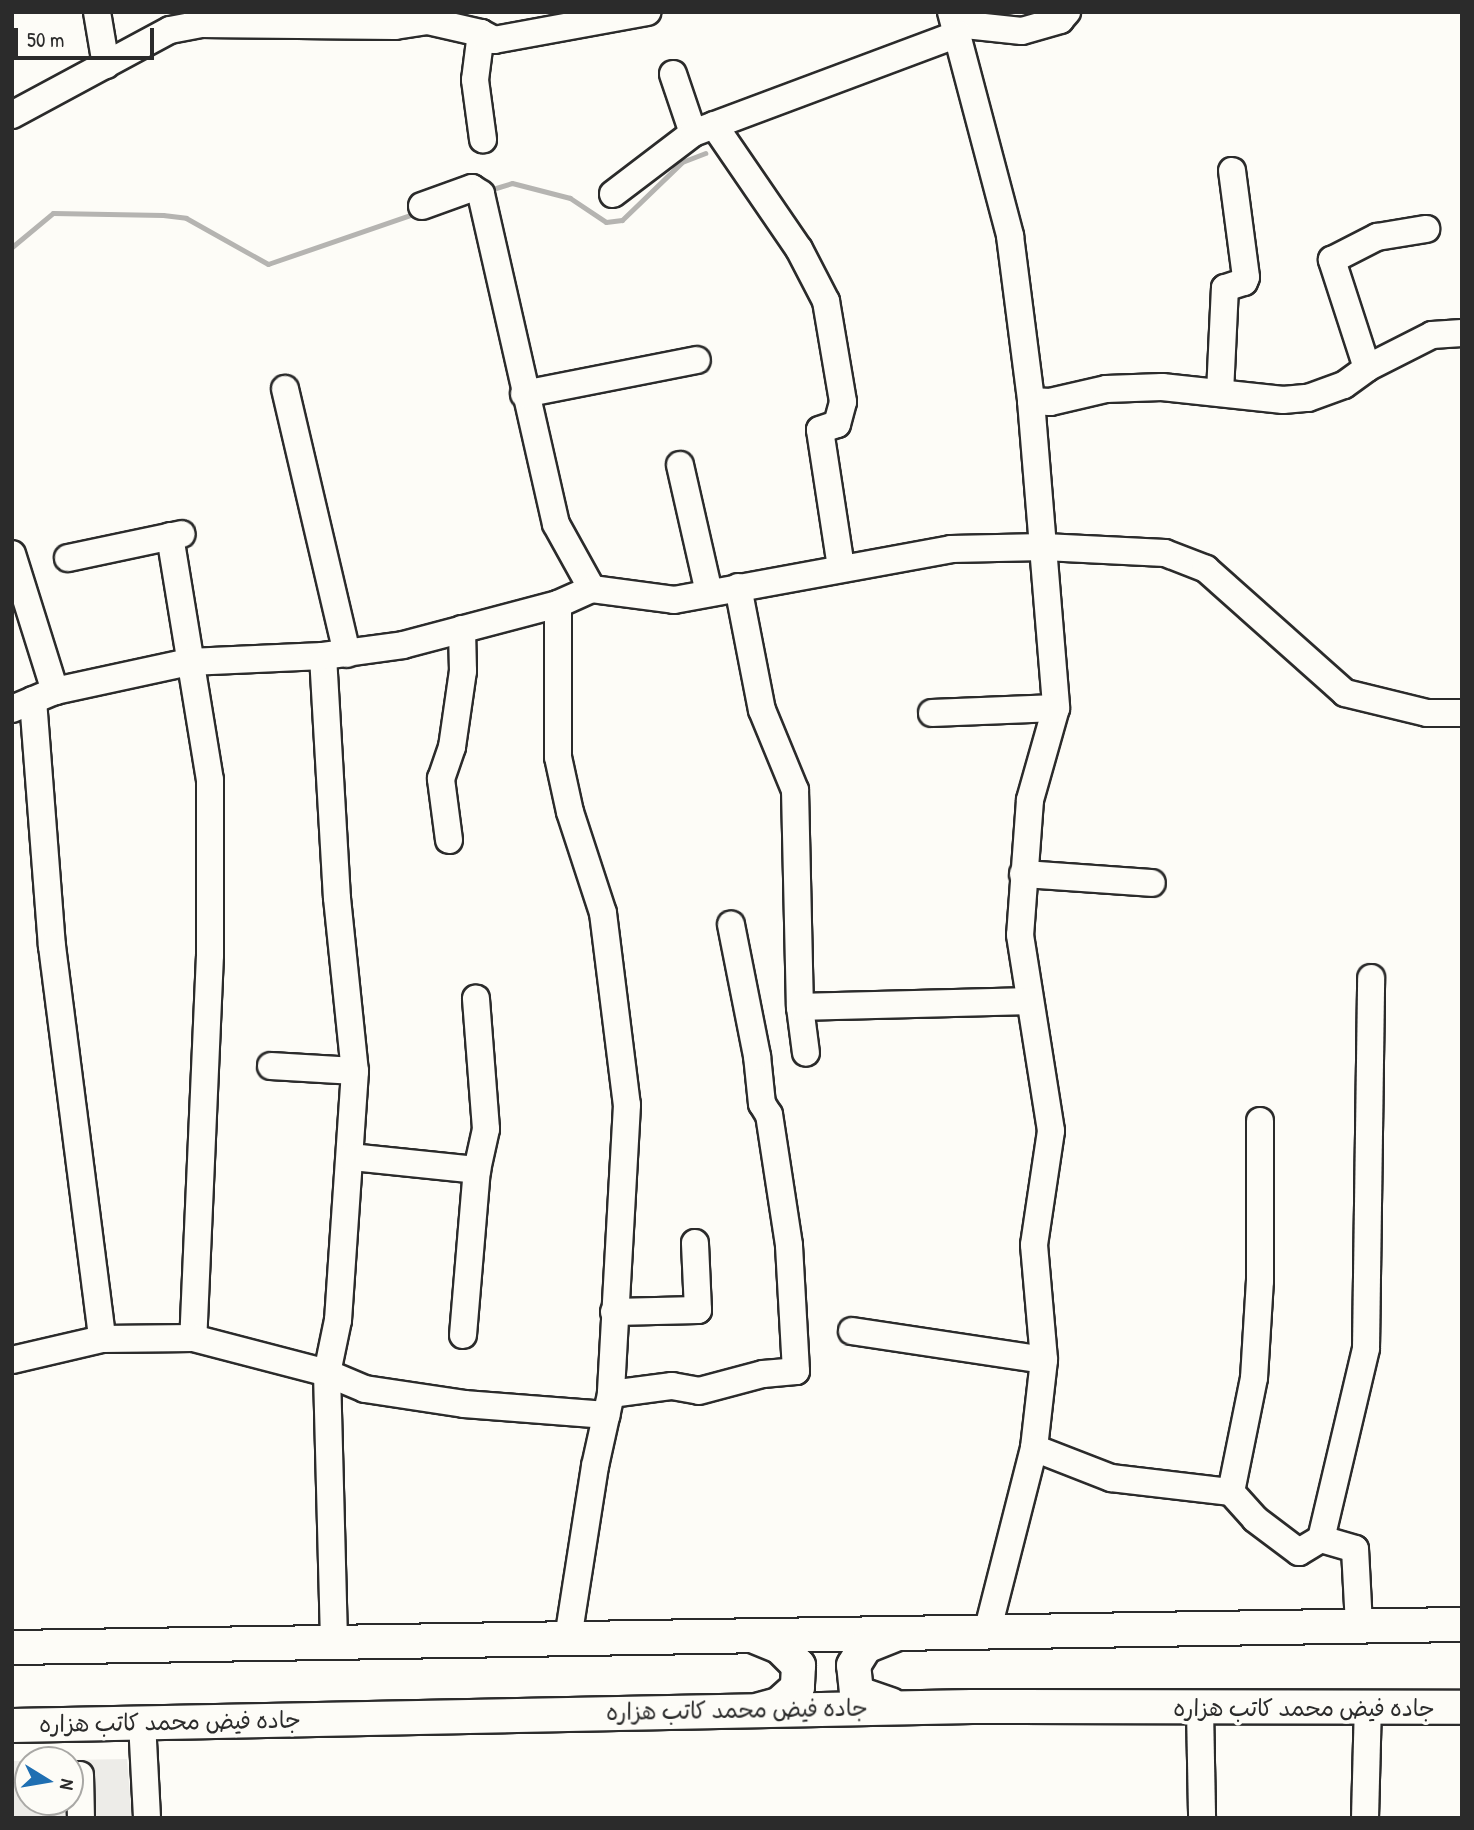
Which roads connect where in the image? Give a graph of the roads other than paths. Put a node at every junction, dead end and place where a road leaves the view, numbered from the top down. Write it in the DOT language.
graph roads {
  1 [pos="97,12"];
  2 [pos="647,12"];
  3 [pos="1067,12"];
  4 [pos="428,17"];
  5 [pos="308,19"];
  6 [pos="955,23"];
  7 [pos="481,33"];
  8 [pos="106,65"];
  9 [pos="673,74"];
  10 [pos="12,115"];
  11 [pos="703,129"];
  12 [pos="483,139"];
  13 [pos="1233,171"];
  14 [pos="613,194"];
  15 [pos="422,206"];
  16 [pos="1426,229"];
  17 [pos="1462,333"];
  18 [pos="697,360"];
  19 [pos="1367,368"];
  20 [pos="285,389"];
  21 [pos="1220,393"];
  22 [pos="524,394"];
  23 [pos="1031,401"];
  24 [pos="680,465"];
  25 [pos="1044,547"];
  26 [pos="12,554"];
  27 [pos="68,558"];
  28 [pos="841,567"];
  29 [pos="738,586"];
  30 [pos="592,589"];
  31 [pos="709,593"];
  32 [pos="558,604"];
  33 [pos="462,629"];
  34 [pos="335,655"];
  35 [pos="189,662"];
  36 [pos="33,700"];
  37 [pos="1056,708"];
  38 [pos="932,713"];
  39 [pos="1462,713"];
  40 [pos="449,840"];
  41 [pos="1023,874"];
  42 [pos="1153,883"];
  43 [pos="731,925"];
  44 [pos="1371,978"];
  45 [pos="476,998"];
  46 [pos="1029,1001"];
  47 [pos="800,1007"];
  48 [pos="806,1053"];
  49 [pos="271,1066"];
  50 [pos="355,1071"];
  51 [pos="1260,1121"];
  52 [pos="351,1157"];
  53 [pos="477,1170"];
  54 [pos="695,1244"];
  55 [pos="614,1312"];
  56 [pos="852,1331"];
  57 [pos="463,1335"];
  58 [pos="193,1338"];
  59 [pos="102,1339"];
  60 [pos="12,1360"];
  61 [pos="1044,1360"];
  62 [pos="327,1373"];
  63 [pos="609,1405"];
  64 [pos="1034,1448"];
  65 [pos="1231,1492"];
  66 [pos="1321,1539"];
  67 [pos="1462,1624"];
  68 [pos="1359,1626"];
  69 [pos="987,1632"];
  70 [pos="897,1634"];
  71 [pos="754,1636"];
  72 [pos="568,1639"];
  73 [pos="334,1643"];
  74 [pos="12,1647"];
  75 [pos="902,1707"];
  76 [pos="1368,1707"];
  77 [pos="1462,1707"];
  78 [pos="1200,1709"];
  79 [pos="754,1710"];
  80 [pos="142,1723"];
  81 [pos="12,1725"];
  82 [pos="147,1818"];
  83 [pos="1202,1818"];
  84 [pos="1365,1818"];
  1 -- 8 [label="street"];
  2 -- 7 [label="street"];
  3 -- 6 [label="street"];
  4 -- 5 [label="street"];
  4 -- 7 [label="street"];
  5 -- 8 [label="street"];
  6 -- 11 [label="street"];
  6 -- 23 [label="street"];
  7 -- 12 [label="street"];
  8 -- 10 [label="street"];
  9 -- 11 [label="street"];
  11 -- 14 [label="street"];
  11 -- 28 [label="street"];
  13 -- 21 [label="street"];
  15 -- 22 [label="street"];
  16 -- 19 [label="street"];
  17 -- 19 [label="street"];
  18 -- 22 [label="street"];
  19 -- 21 [label="street"];
  20 -- 34 [label="street"];
  21 -- 23 [label="street"];
  22 -- 30 [label="street"];
  23 -- 25 [label="street"];
  24 -- 31 [label="street"];
  25 -- 28 [label="street"];
  25 -- 37 [label="street"];
  25 -- 39 [label="street"];
  26 -- 36 [label="street"];
  27 -- 35 [label="street"];
  28 -- 29 [label="street"];
  29 -- 31 [label="street"];
  29 -- 47 [label="street"];
  30 -- 31 [label="street"];
  30 -- 32 [label="street"];
  32 -- 33 [label="street"];
  32 -- 55 [label="street"];
  33 -- 34 [label="street"];
  33 -- 40 [label="street"];
  34 -- 35 [label="street"];
  34 -- 50 [label="street"];
  35 -- 36 [label="street"];
  35 -- 58 [label="street"];
  36 -- 59 [label="street"];
  37 -- 38 [label="street"];
  37 -- 41 [label="street"];
  41 -- 42 [label="street"];
  41 -- 46 [label="street"];
  43 -- 63 [label="street"];
  44 -- 66 [label="street"];
  45 -- 53 [label="street"];
  46 -- 47 [label="street"];
  46 -- 61 [label="street"];
  47 -- 48 [label="street"];
  49 -- 50 [label="street"];
  50 -- 52 [label="street"];
  51 -- 65 [label="street"];
  52 -- 53 [label="street"];
  52 -- 62 [label="street"];
  53 -- 57 [label="street"];
  54 -- 55 [label="street"];
  55 -- 63 [label="street"];
  56 -- 61 [label="street"];
  58 -- 59 [label="street"];
  58 -- 62 [label="street"];
  59 -- 60 [label="street"];
  61 -- 64 [label="street"];
  62 -- 63 [label="street"];
  62 -- 73 [label="street"];
  63 -- 72 [label="street"];
  64 -- 65 [label="street"];
  64 -- 69 [label="street"];
  65 -- 66 [label="street"];
  66 -- 68 [label="street"];
  67 -- 68 [label="main road"];
  68 -- 69 [label="main road"];
  69 -- 70 [label="main road"];
  70 -- 71 [label="main road"];
  70 -- 75 [label="main road"];
  71 -- 72 [label="main road"];
  71 -- 79 [label="main road"];
  72 -- 73 [label="main road"];
  73 -- 74 [label="main road"];
  75 -- 78 [label="main road, جاده فیض محمد کاتب هزاره"];
  75 -- 79 [label="main road, جاده فیض محمد کاتب هزاره"];
  76 -- 77 [label="main road, جاده فیض محمد کاتب هزاره"];
  76 -- 78 [label="main road, جاده فیض محمد کاتب هزاره"];
  76 -- 84 [label="street"];
  78 -- 83 [label="street"];
  79 -- 80 [label="main road, جاده فیض محمد کاتب هزاره"];
  80 -- 81 [label="main road, جاده فیض محمد کاتب هزاره"];
  80 -- 82 [label="street"];
}
